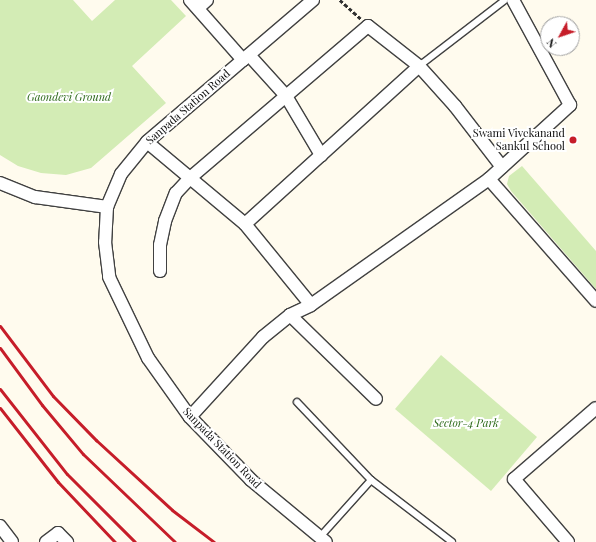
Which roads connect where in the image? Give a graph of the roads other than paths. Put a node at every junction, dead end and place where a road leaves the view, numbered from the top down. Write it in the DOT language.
graph roads {
  1 [pos="207,0"];
  2 [pos="313,0"];
  3 [pos="505,0"];
  4 [pos="512,0"];
  5 [pos="194,4"];
  6 [pos="246,57"];
  7 [pos="420,66"];
  8 [pos="286,96"];
  9 [pos="147,142"];
  10 [pos="321,155"];
  11 [pos="502,167"];
  12 [pos="190,178"];
  13 [pos="489,179"];
  14 [pos="0,183"];
  15 [pos="107,207"];
  16 [pos="245,224"];
  17 [pos="160,270"];
  18 [pos="596,301"];
  19 [pos="312,305"];
  20 [pos="290,315"];
  21 [pos="376,399"];
  22 [pos="297,402"];
  23 [pos="596,408"];
  24 [pos="190,417"];
  25 [pos="371,480"];
  26 [pos="0,526"];
  27 [pos="322,540"];
  28 [pos="12,542"];
  29 [pos="46,542"];
  30 [pos="67,542"];
  31 [pos="452,542"];
  32 [pos="568,542"];
  1 -- 5 [label="street"];
  2 -- 6 [label="street, Sanpada Station Road"];
  3 -- 7 [label="lane"];
  4 -- 11 [label="street"];
  5 -- 6 [label="street"];
  6 -- 8 [label="street"];
  6 -- 9 [label="street, Sanpada Station Road"];
  7 -- 8 [label="street"];
  7 -- 10 [label="street"];
  7 -- 11 [label="street"];
  8 -- 10 [label="street"];
  8 -- 12 [label="street"];
  9 -- 12 [label="street"];
  9 -- 15 [label="street, Sanpada Station Road"];
  10 -- 16 [label="street"];
  11 -- 13 [label="street"];
  12 -- 16 [label="street"];
  12 -- 17 [label="street"];
  13 -- 18 [label="street"];
  13 -- 19 [label="street"];
  14 -- 15 [label="street"];
  15 -- 24 [label="street, Sanpada Station Road"];
  16 -- 19 [label="street"];
  19 -- 20 [label="street"];
  20 -- 21 [label="street"];
  20 -- 24 [label="street"];
  22 -- 25 [label="lane"];
  23 -- 32 [label="street"];
  24 -- 27 [label="street, Sanpada Station Road"];
  25 -- 27 [label="lane"];
  25 -- 31 [label="lane"];
  26 -- 28 [label="street"];
  29 -- 30 [label="street"];
}
